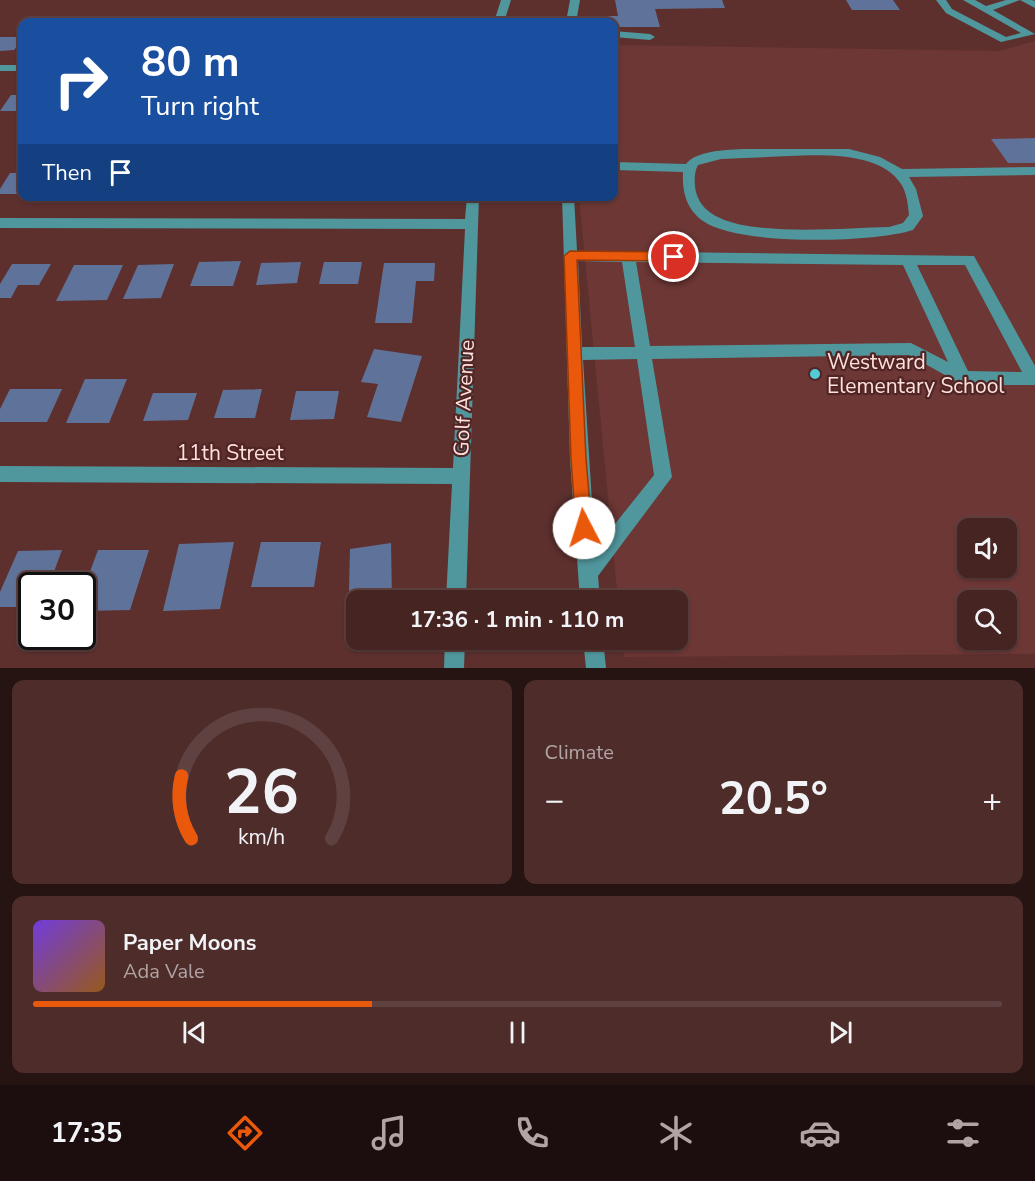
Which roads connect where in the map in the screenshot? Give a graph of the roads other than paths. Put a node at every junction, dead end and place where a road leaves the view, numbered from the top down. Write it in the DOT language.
graph roads {
  1 [pos="506,0"];
  2 [pos="575,0"];
  3 [pos="941,0"];
  4 [pos="968,0"];
  5 [pos="1016,0"];
  6 [pos="1025,0"];
  7 [pos="1035,6"];
  8 [pos="985,9"];
  9 [pos="500,18"];
  10 [pos="572,18"];
  11 [pos="618,34"];
  12 [pos="650,37"];
  13 [pos="0,68"];
  14 [pos="18,68"];
  15 [pos="618,166"];
  16 [pos="689,168"];
  17 [pos="1035,171"];
  18 [pos="901,173"];
  19 [pos="473,201"];
  20 [pos="568,201"];
  21 [pos="0,223"];
  22 [pos="472,224"];
  23 [pos="570,256"];
  24 [pos="628,256"];
  25 [pos="907,259"];
  26 [pos="643,352"];
  27 [pos="574,354"];
  28 [pos="963,378"];
  29 [pos="0,474"];
  30 [pos="460,476"];
  31 [pos="588,573"];
  32 [pos="456,590"];
  33 [pos="589,590"];
  34 [pos="455,650"];
  35 [pos="594,650"];
  36 [pos="454,668"];
  37 [pos="596,668"];
  1 -- 9 [label="street"];
  2 -- 10 [label="street"];
  3 -- 8 [label="street"];
  4 -- 8 [label="street"];
  5 -- 8 [label="street"];
  6 -- 7 [label="street"];
  11 -- 12 [label="street"];
  13 -- 14 [label="street"];
  15 -- 16 [label="street"];
  16 -- 18 [label="street"];
  16 -- 18 [label="street"];
  17 -- 18 [label="street"];
  19 -- 22 [label="street, Golf Avenue"];
  20 -- 23 [label="street"];
  21 -- 22 [label="street"];
  22 -- 30 [label="street, Golf Avenue"];
  23 -- 24 [label="street"];
  23 -- 27 [label="street"];
  24 -- 25 [label="street"];
  24 -- 26 [label="street"];
  25 -- 28 [label="street"];
  25 -- 28 [label="street"];
  26 -- 27 [label="street"];
  26 -- 28 [label="street"];
  26 -- 31 [label="street"];
  27 -- 31 [label="street"];
  29 -- 30 [label="street, 11th Street"];
  30 -- 32 [label="street, Golf Avenue"];
  31 -- 33 [label="street"];
  34 -- 36 [label="street"];
  35 -- 37 [label="street"];
}
